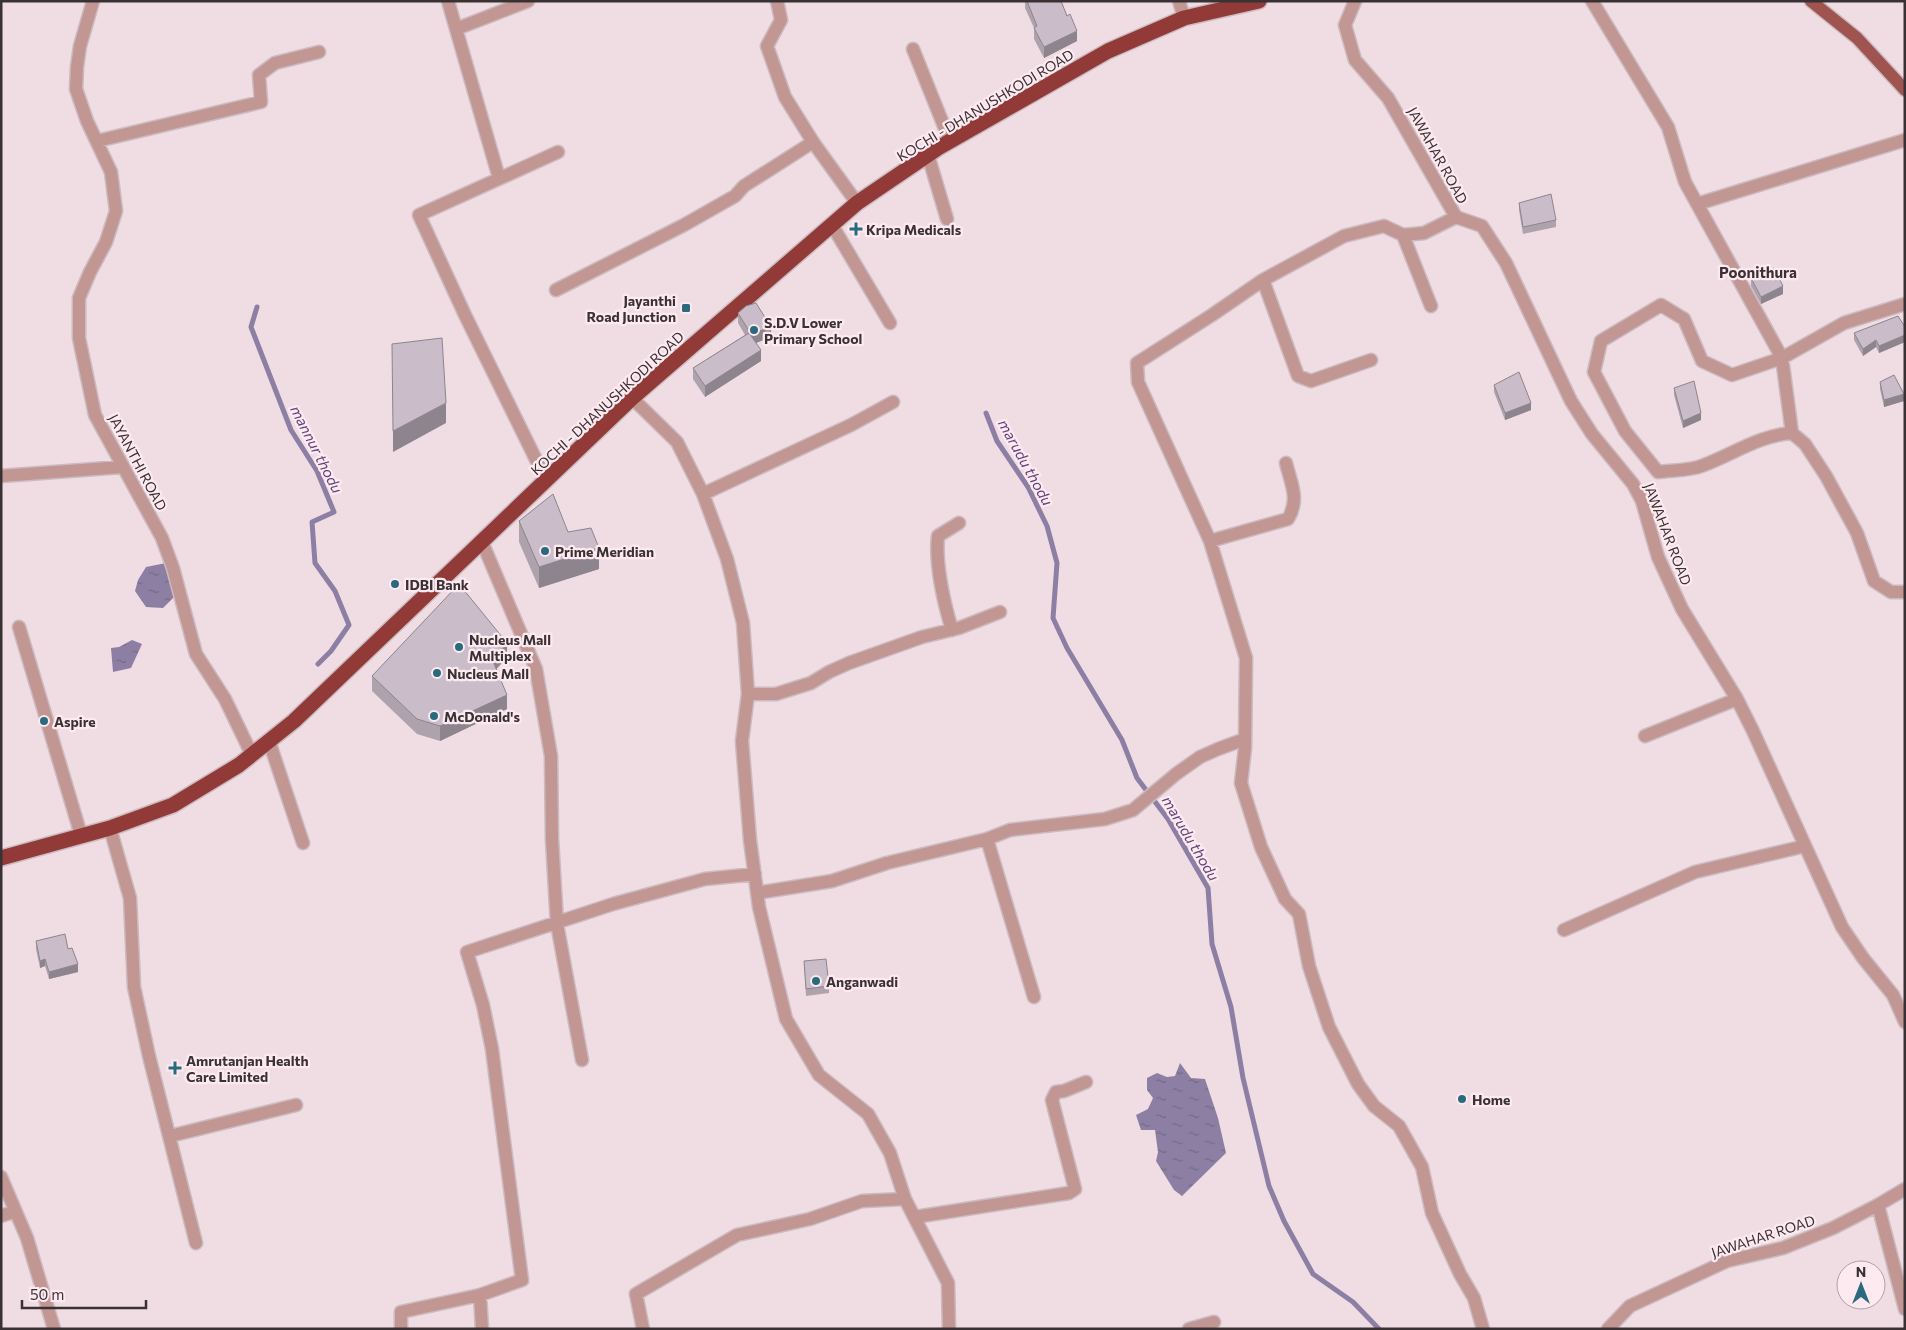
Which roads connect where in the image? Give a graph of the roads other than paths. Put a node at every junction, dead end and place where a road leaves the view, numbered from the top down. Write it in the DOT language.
graph roads {
  1 [pos="93,1"];
  2 [pos="448,1"];
  3 [pos="528,1"];
  4 [pos="777,1"];
  5 [pos="1179,1"];
  6 [pos="1259,1"];
  7 [pos="1355,1"];
  8 [pos="1592,1"];
  9 [pos="1811,1"];
  10 [pos="1184,18"];
  11 [pos="456,29"];
  12 [pos="913,49"];
  13 [pos="319,52"];
  14 [pos="1905,90"];
  15 [pos="1905,140"];
  16 [pos="97,141"];
  17 [pos="950,141"];
  18 [pos="813,142"];
  19 [pos="558,152"];
  20 [pos="928,155"];
  21 [pos="500,178"];
  22 [pos="857,203"];
  23 [pos="1697,204"];
  24 [pos="1456,217"];
  25 [pos="947,219"];
  26 [pos="832,225"];
  27 [pos="1403,235"];
  28 [pos="1263,280"];
  29 [pos="556,290"];
  30 [pos="1905,304"];
  31 [pos="1431,306"];
  32 [pos="890,323"];
  33 [pos="1782,358"];
  34 [pos="1371,360"];
  35 [pos="632,398"];
  36 [pos="893,402"];
  37 [pos="1792,433"];
  38 [pos="1286,463"];
  39 [pos="122,467"];
  40 [pos="1,476"];
  41 [pos="546,480"];
  42 [pos="703,494"];
  43 [pos="959,523"];
  44 [pos="1210,541"];
  45 [pos="482,542"];
  46 [pos="1905,592"];
  47 [pos="1000,612"];
  48 [pos="19,627"];
  49 [pos="952,630"];
  50 [pos="748,694"];
  51 [pos="1737,700"];
  52 [pos="1645,736"];
  53 [pos="1245,739"];
  54 [pos="269,741"];
  55 [pos="252,755"];
  56 [pos="110,828"];
  57 [pos="81,835"];
  58 [pos="987,839"];
  59 [pos="304,843"];
  60 [pos="1805,846"];
  61 [pos="1,858"];
  62 [pos="755,874"];
  63 [pos="757,893"];
  64 [pos="557,924"];
  65 [pos="1564,930"];
  66 [pos="1034,997"];
  67 [pos="1905,1022"];
  68 [pos="582,1060"];
  69 [pos="1086,1082"];
  70 [pos="296,1105"];
  71 [pos="170,1136"];
  72 [pos="1,1177"];
  73 [pos="1905,1189"];
  74 [pos="905,1199"];
  75 [pos="1878,1205"];
  76 [pos="15,1211"];
  77 [pos="1,1216"];
  78 [pos="915,1217"];
  79 [pos="196,1243"];
  80 [pos="480,1295"];
  81 [pos="1905,1309"];
  82 [pos="1214,1322"];
  83 [pos="54,1329"];
  84 [pos="401,1329"];
  85 [pos="482,1329"];
  86 [pos="643,1329"];
  87 [pos="949,1329"];
  88 [pos="1190,1329"];
  89 [pos="1483,1329"];
  90 [pos="1608,1329"];
  1 -- 16 [label="street, JAYANTHI ROAD"];
  2 -- 11 [label="street"];
  3 -- 11 [label="street"];
  4 -- 18 [label="street"];
  5 -- 10 [label="street"];
  6 -- 10 [label="highway, KOCHI - DHANUSHKODI ROAD"];
  7 -- 24 [label="street, JAWAHAR ROAD"];
  8 -- 23 [label="street"];
  9 -- 14 [label="main road"];
  10 -- 17 [label="highway, KOCHI - DHANUSHKODI ROAD"];
  11 -- 21 [label="street"];
  12 -- 17 [label="street"];
  13 -- 16 [label="street"];
  15 -- 23 [label="street"];
  16 -- 39 [label="street, JAYANTHI ROAD"];
  17 -- 20 [label="highway, KOCHI - DHANUSHKODI ROAD"];
  18 -- 22 [label="street"];
  18 -- 29 [label="street"];
  19 -- 21 [label="street"];
  20 -- 22 [label="highway, KOCHI - DHANUSHKODI ROAD"];
  20 -- 25 [label="street"];
  21 -- 41 [label="street"];
  22 -- 26 [label="highway, KOCHI - DHANUSHKODI ROAD"];
  23 -- 33 [label="street"];
  24 -- 27 [label="street"];
  24 -- 51 [label="street, JAWAHAR ROAD"];
  26 -- 32 [label="street"];
  26 -- 35 [label="highway, KOCHI - DHANUSHKODI ROAD"];
  27 -- 28 [label="street"];
  27 -- 31 [label="street"];
  28 -- 34 [label="street"];
  28 -- 44 [label="street"];
  30 -- 33 [label="street"];
  33 -- 37 [label="street"];
  33 -- 37 [label="street"];
  35 -- 41 [label="highway, KOCHI - DHANUSHKODI ROAD"];
  35 -- 42 [label="street"];
  36 -- 42 [label="street"];
  37 -- 46 [label="street"];
  38 -- 44 [label="street"];
  39 -- 40 [label="street"];
  39 -- 55 [label="street, JAYANTHI ROAD"];
  41 -- 45 [label="highway, KOCHI - DHANUSHKODI ROAD"];
  42 -- 50 [label="street"];
  43 -- 49 [label="street"];
  44 -- 53 [label="street"];
  45 -- 54 [label="highway, KOCHI - DHANUSHKODI ROAD"];
  45 -- 64 [label="street"];
  47 -- 49 [label="street"];
  48 -- 57 [label="street"];
  49 -- 50 [label="street"];
  50 -- 62 [label="street"];
  51 -- 52 [label="street"];
  51 -- 60 [label="street, JAWAHAR ROAD"];
  53 -- 58 [label="street"];
  53 -- 89 [label="street"];
  54 -- 55 [label="highway, KOCHI - DHANUSHKODI ROAD"];
  54 -- 59 [label="street"];
  55 -- 56 [label="highway, KOCHI - DHANUSHKODI ROAD"];
  56 -- 57 [label="highway, KOCHI - DHANUSHKODI ROAD"];
  56 -- 71 [label="street"];
  57 -- 61 [label="highway, KOCHI - DHANUSHKODI ROAD"];
  58 -- 63 [label="street"];
  58 -- 66 [label="street"];
  60 -- 65 [label="street"];
  60 -- 67 [label="street, JAWAHAR ROAD"];
  62 -- 63 [label="street"];
  62 -- 64 [label="street"];
  63 -- 74 [label="street"];
  64 -- 68 [label="street"];
  64 -- 80 [label="street"];
  69 -- 78 [label="street"];
  70 -- 71 [label="street"];
  71 -- 79 [label="street"];
  72 -- 76 [label="street"];
  73 -- 75 [label="street, JAWAHAR ROAD"];
  74 -- 78 [label="street"];
  74 -- 86 [label="street"];
  75 -- 81 [label="street"];
  75 -- 90 [label="street, JAWAHAR ROAD"];
  76 -- 77 [label="street"];
  76 -- 83 [label="street"];
  78 -- 87 [label="street"];
  80 -- 84 [label="street"];
  80 -- 85 [label="street"];
  82 -- 88 [label="street"];
}
